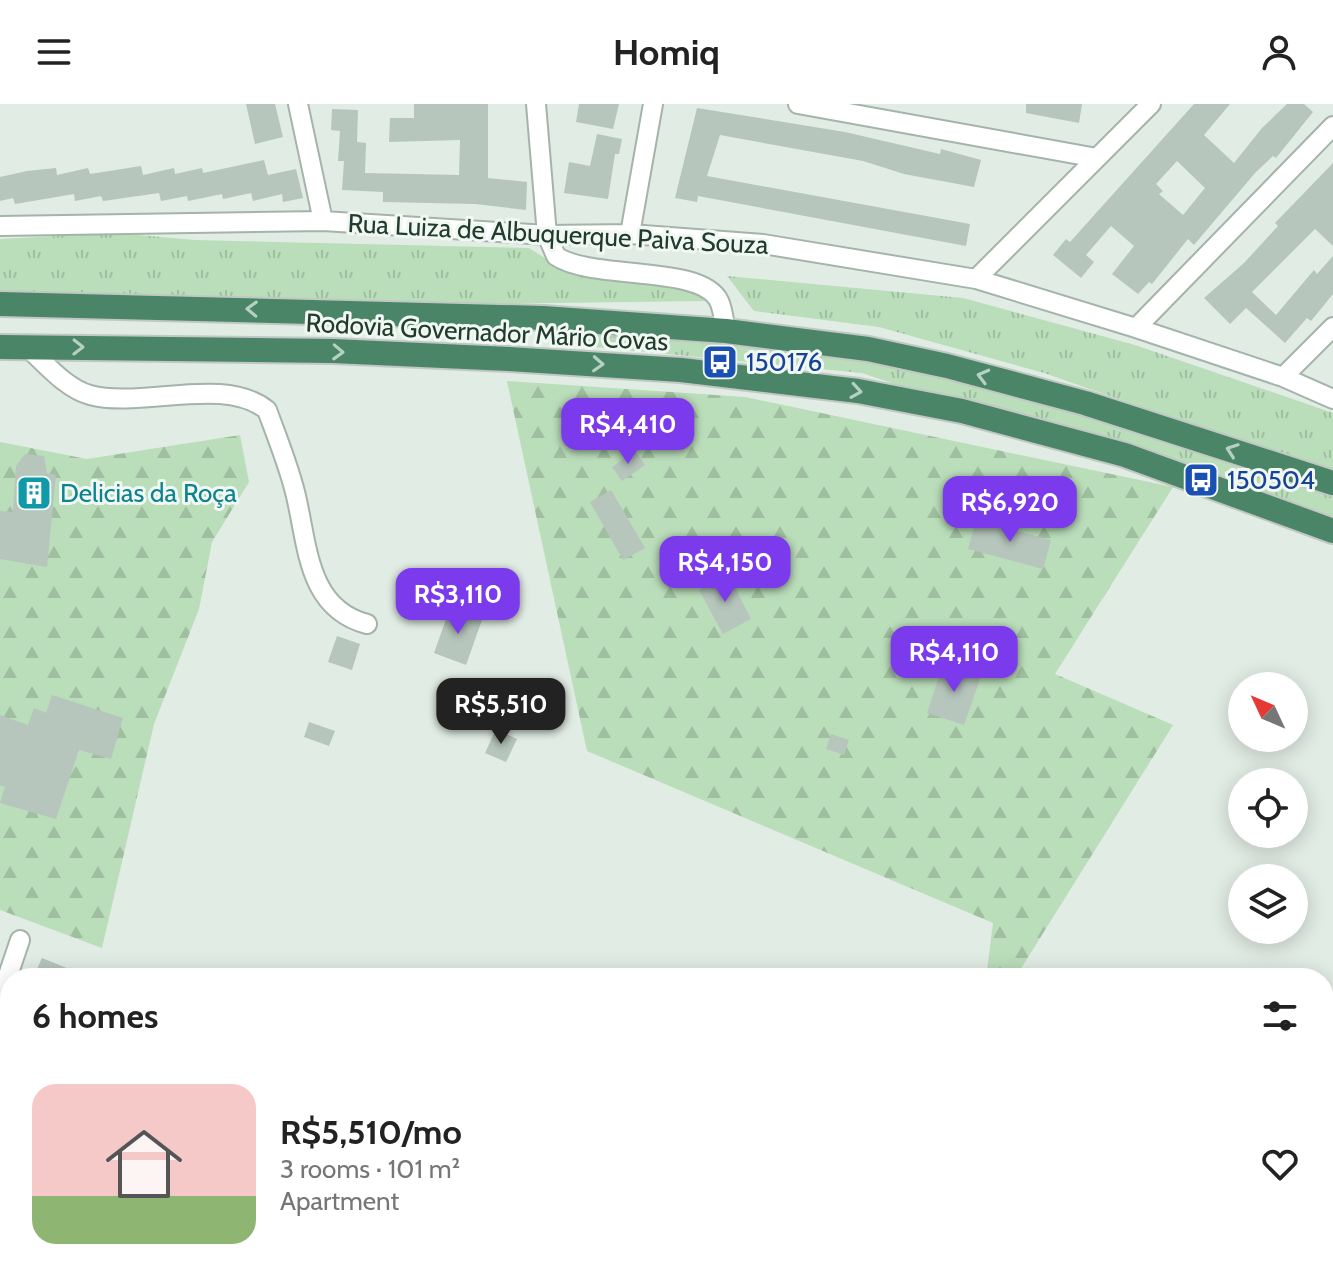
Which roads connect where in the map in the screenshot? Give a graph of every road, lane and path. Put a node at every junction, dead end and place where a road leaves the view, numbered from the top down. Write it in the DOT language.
graph roads {
  1 [pos="298,104"];
  2 [pos="536,104"];
  3 [pos="653,104"];
  4 [pos="798,104"];
  5 [pos="1151,104"];
  6 [pos="1333,126"];
  7 [pos="1097,158"];
  8 [pos="323,221"];
  9 [pos="0,226"];
  10 [pos="630,234"];
  11 [pos="547,235"];
  12 [pos="976,279"];
  13 [pos="0,304"];
  14 [pos="1333,327"];
  15 [pos="1136,328"];
  16 [pos="726,331"];
  17 [pos="26,346"];
  18 [pos="0,347"];
  19 [pos="1283,377"];
  20 [pos="1333,399"];
  21 [pos="1333,483"];
  22 [pos="1333,531"];
  23 [pos="367,624"];
  24 [pos="20,940"];
  25 [pos="11,968"];
  1 -- 8 [label="street"];
  2 -- 11 [label="street"];
  3 -- 10 [label="street"];
  4 -- 7 [label="street"];
  5 -- 7 [label="street"];
  6 -- 15 [label="street"];
  7 -- 12 [label="street"];
  8 -- 9 [label="street, Rua Luiza de Albuquerque Paiva Souza"];
  8 -- 11 [label="street, Rua Luiza de Albuquerque Paiva Souza"];
  10 -- 11 [label="street, Rua Luiza de Albuquerque Paiva Souza"];
  10 -- 12 [label="street, Rua Luiza de Albuquerque Paiva Souza"];
  11 -- 16 [label="street"];
  12 -- 15 [label="street, Rua Luiza de Albuquerque Paiva Souza"];
  16 -- 13 [label="highway, Rodovia Governador Mário Covas, one-way"];
  14 -- 19 [label="street"];
  15 -- 19 [label="street, Rua Luiza de Albuquerque Paiva Souza"];
  21 -- 16 [label="highway, Rodovia Governador Mário Covas, one-way"];
  17 -- 18 [label="highway, Rodovia Governador Mário Covas"];
  17 -- 22 [label="highway, Rodovia Governador Mário Covas, one-way"];
  17 -- 23 [label="street"];
  19 -- 20 [label="street, Rua Luiza de Albuquerque Paiva Souza"];
  24 -- 25 [label="street"];
}
